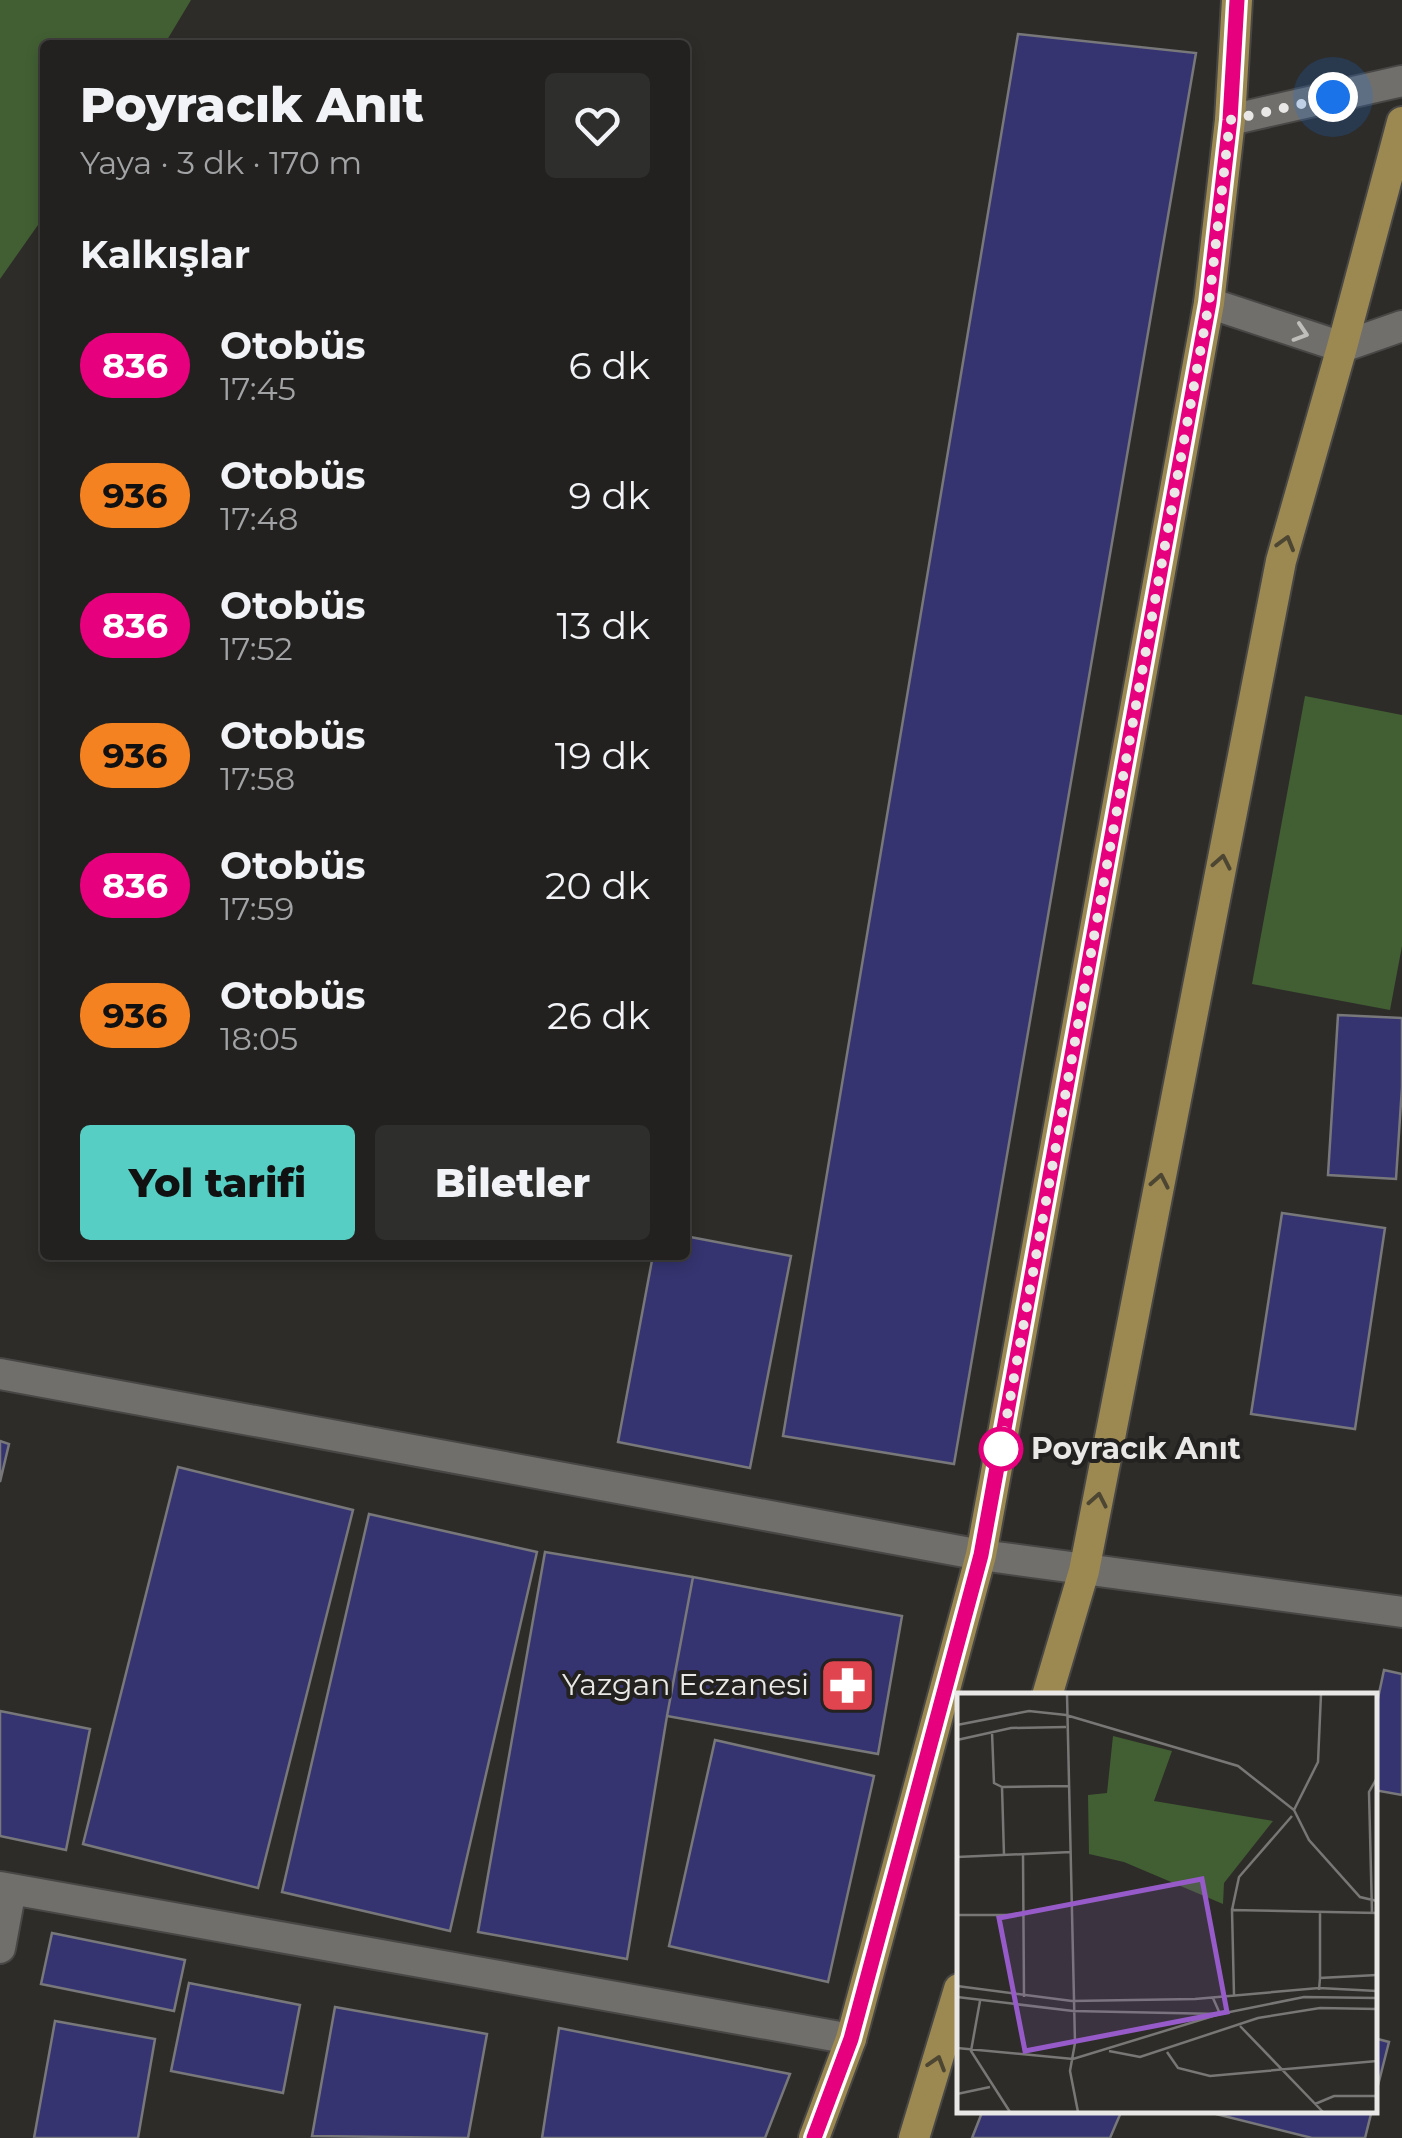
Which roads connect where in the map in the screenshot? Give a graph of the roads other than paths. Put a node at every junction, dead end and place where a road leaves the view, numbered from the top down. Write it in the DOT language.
graph roads {
  1 [pos="1237,0"];
  2 [pos="1402,81"];
  3 [pos="1230,120"];
  4 [pos="1402,122"];
  5 [pos="1209,303"];
  6 [pos="1402,326"];
  7 [pos="1342,347"];
  8 [pos="0,1374"];
  9 [pos="981,1555"];
  10 [pos="1084,1571"];
  11 [pos="1402,1612"];
  12 [pos="1048,1693"];
  13 [pos="6,1888"];
  14 [pos="0,1948"];
  15 [pos="957,1998"];
  16 [pos="851,2039"];
  17 [pos="814,2138"];
  18 [pos="914,2138"];
  1 -- 3 [label="main road"];
  2 -- 3 [label="street"];
  3 -- 5 [label="main road"];
  4 -- 7 [label="main road"];
  5 -- 7 [label="street, one-way"];
  5 -- 9 [label="main road"];
  6 -- 7 [label="street"];
  10 -- 7 [label="main road, one-way"];
  8 -- 9 [label="street"];
  9 -- 10 [label="street"];
  9 -- 16 [label="main road"];
  10 -- 11 [label="street"];
  10 -- 12 [label="main road"];
  13 -- 14 [label="street"];
  13 -- 16 [label="street"];
  18 -- 15 [label="main road, one-way"];
  16 -- 17 [label="main road"];
}
